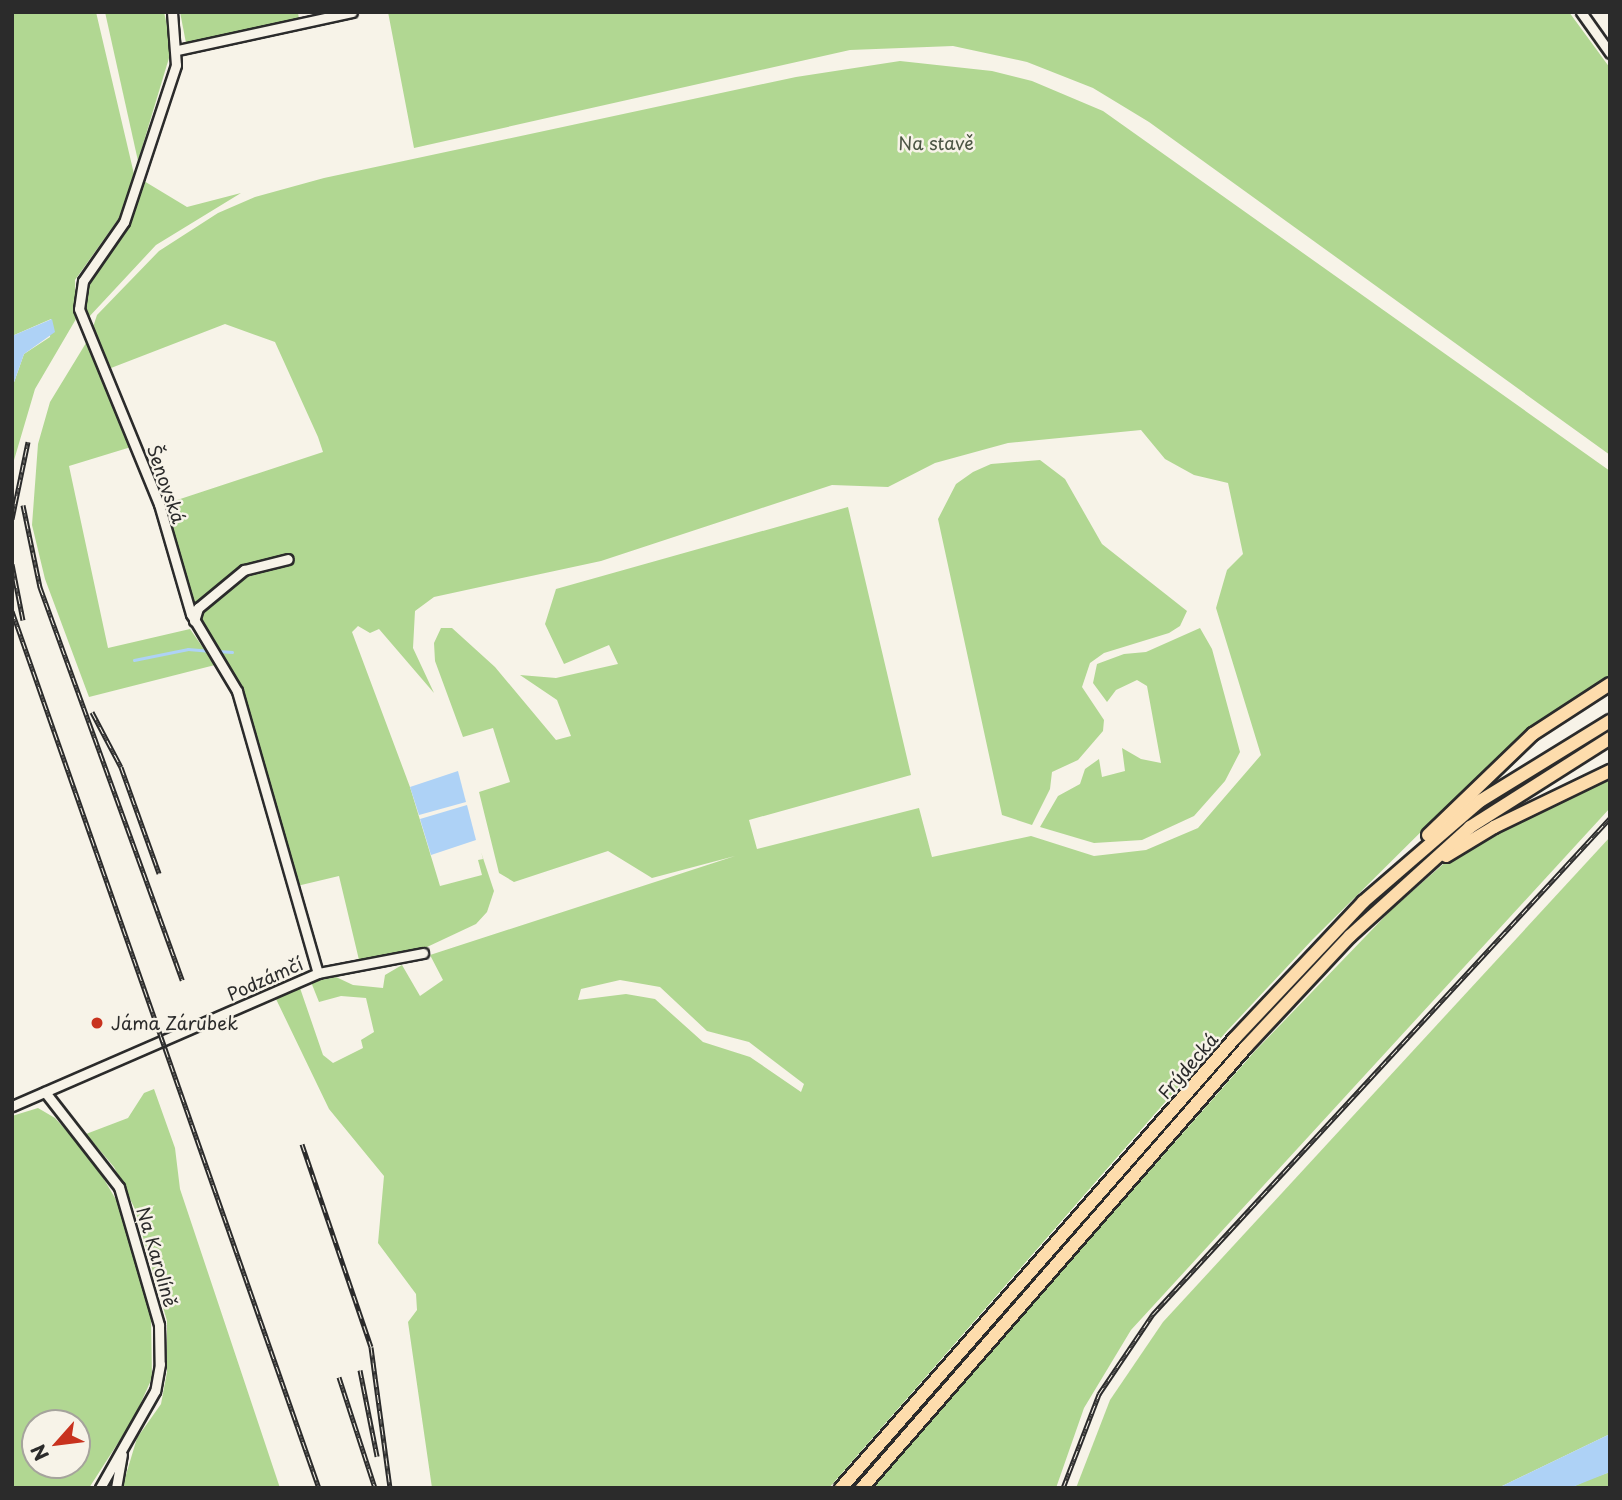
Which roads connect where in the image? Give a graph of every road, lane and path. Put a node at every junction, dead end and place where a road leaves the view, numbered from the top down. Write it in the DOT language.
graph roads {
  1 [pos="172,12"];
  2 [pos="352,12"];
  3 [pos="1581,12"];
  4 [pos="178,50"];
  5 [pos="1610,53"];
  6 [pos="288,559"];
  7 [pos="194,621"];
  8 [pos="1610,684"];
  9 [pos="1610,721"];
  10 [pos="1610,738"];
  11 [pos="1610,771"];
  12 [pos="1363,902"];
  13 [pos="1376,909"];
  14 [pos="422,953"];
  15 [pos="318,973"];
  16 [pos="45,1092"];
  17 [pos="12,1106"];
  18 [pos="124,1450"];
  19 [pos="100,1488"];
  20 [pos="116,1488"];
  21 [pos="841,1488"];
  22 [pos="862,1488"];
  1 -- 4 [label="street, Šenovská"];
  2 -- 4 [label="street"];
  3 -- 5 [label="street"];
  4 -- 7 [label="street, Šenovská"];
  6 -- 7 [label="street"];
  7 -- 15 [label="street, Šenovská"];
  8 -- 12 [label="main road"];
  9 -- 12 [label="main road, Frýdecká"];
  10 -- 13 [label="main road, Frýdecká"];
  11 -- 13 [label="main road"];
  12 -- 21 [label="main road, Frýdecká"];
  13 -- 22 [label="main road, Frýdecká"];
  14 -- 15 [label="street, Podzámčí"];
  15 -- 16 [label="street, Podzámčí"];
  16 -- 17 [label="street, Podzámčí"];
  16 -- 18 [label="street, Na Karolíně"];
  18 -- 19 [label="street, Na Karolíně"];
  18 -- 20 [label="street, Na Karolíně"];
}
